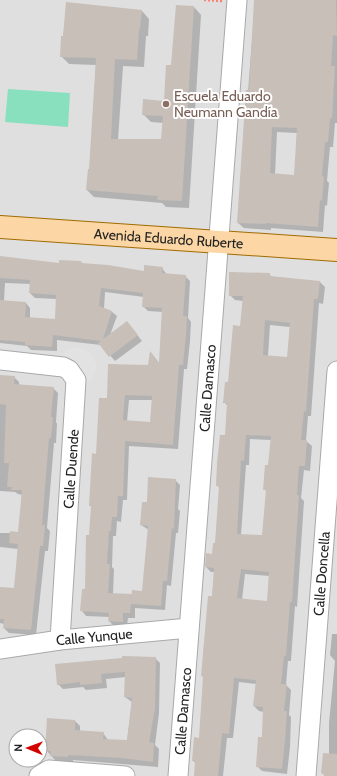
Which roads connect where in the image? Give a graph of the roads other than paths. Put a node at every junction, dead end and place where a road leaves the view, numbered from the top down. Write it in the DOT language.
graph roads {
  1 [pos="231,1"];
  2 [pos="0,227"];
  3 [pos="219,241"];
  4 [pos="337,250"];
  5 [pos="0,360"];
  6 [pos="337,371"];
  7 [pos="189,628"];
  8 [pos="60,640"];
  9 [pos="0,649"];
  10 [pos="39,776"];
  11 [pos="125,776"];
  12 [pos="178,776"];
  13 [pos="306,776"];
  1 -- 3 [label="street, Calle Damasco"];
  2 -- 3 [label="main road, Avenida Eduardo Ruberte"];
  3 -- 4 [label="main road, Avenida Eduardo Ruberte"];
  3 -- 7 [label="street, Calle Damasco"];
  5 -- 8 [label="street, Calle Duende"];
  6 -- 13 [label="street, Calle Doncella"];
  7 -- 8 [label="street, Calle Yunque"];
  7 -- 12 [label="street, Calle Damasco"];
  8 -- 9 [label="street, Calle Yunque"];
  10 -- 11 [label="street"];
}
